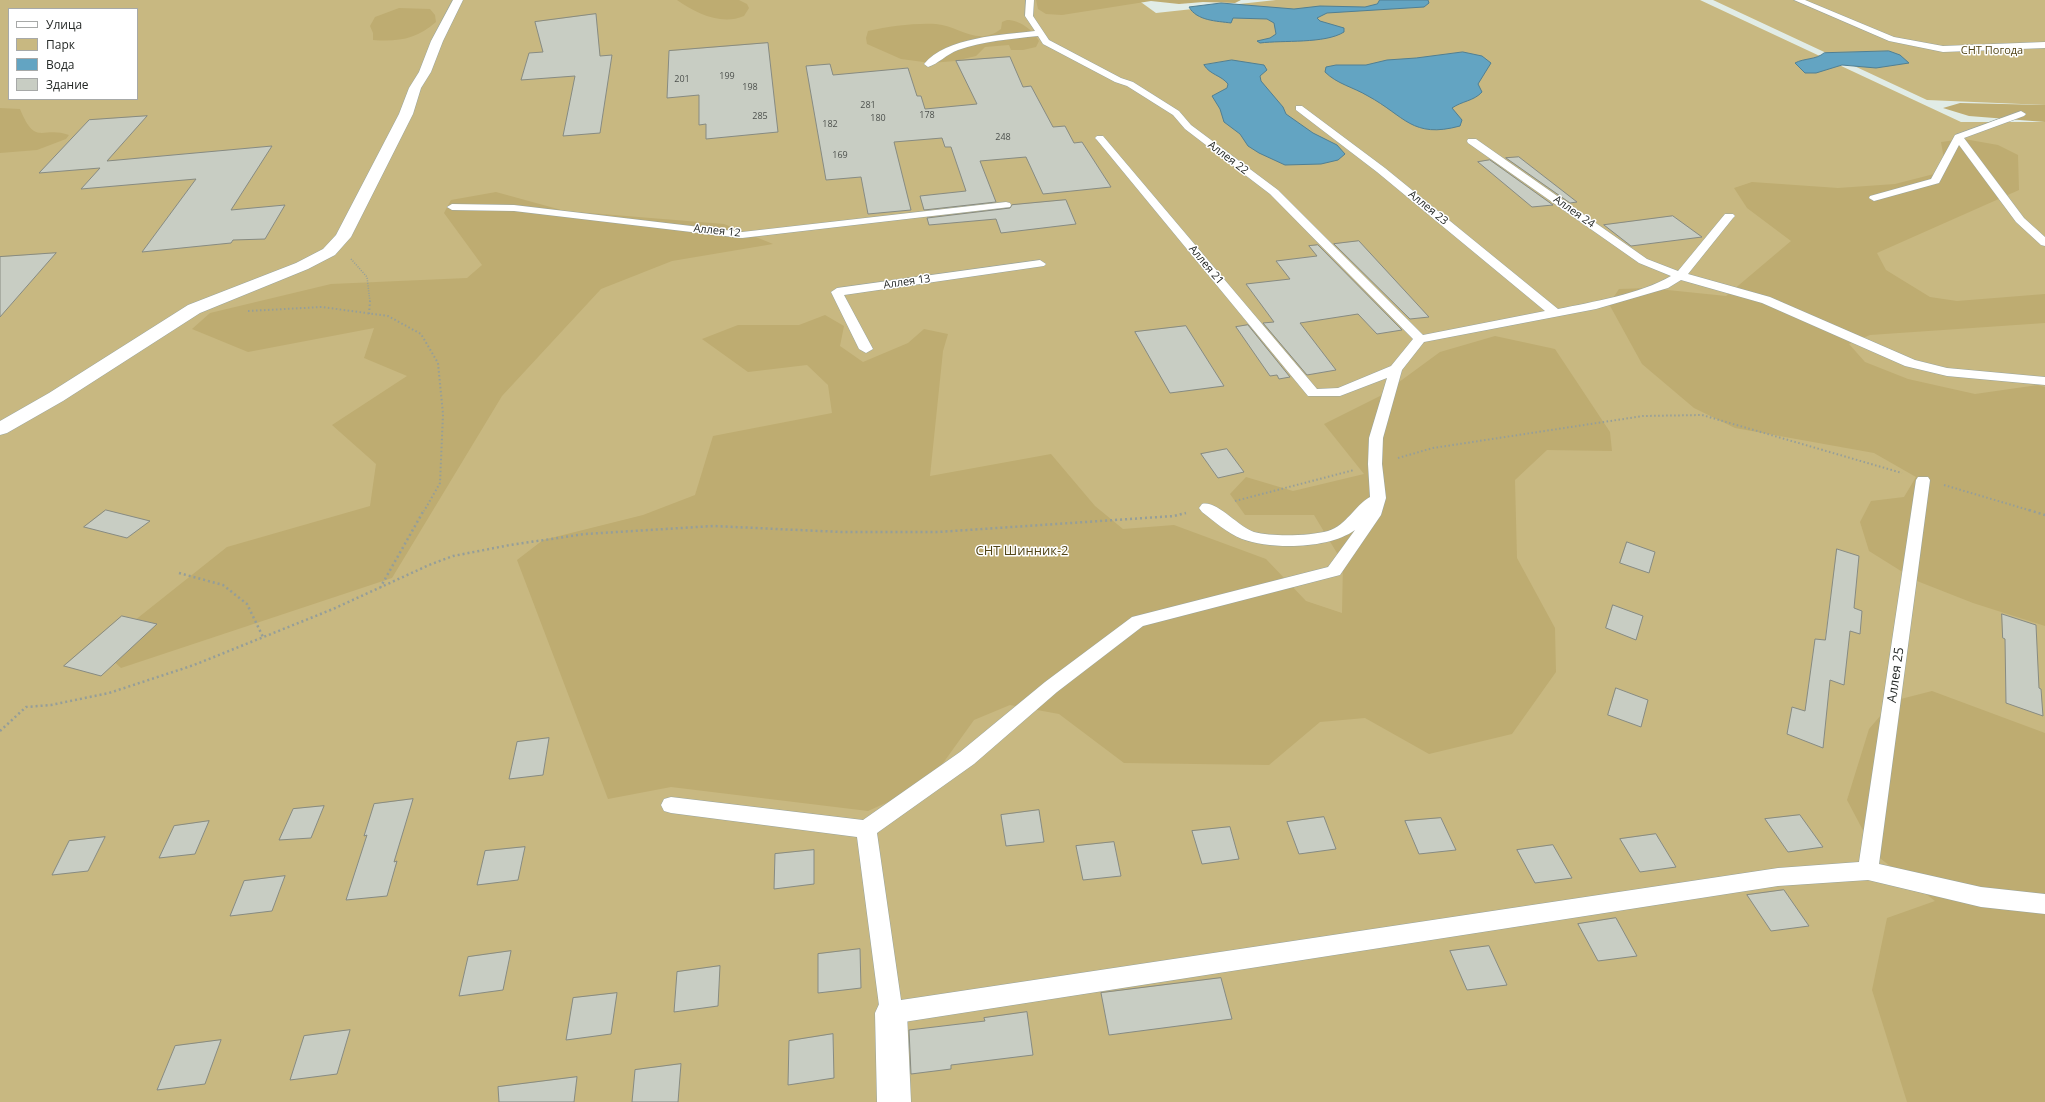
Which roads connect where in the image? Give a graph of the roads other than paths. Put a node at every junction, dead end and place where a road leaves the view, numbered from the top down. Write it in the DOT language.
graph roads {
  1 [pos="458,0"];
  2 [pos="1030,0"];
  3 [pos="1798,0"];
  4 [pos="1040,33"];
  5 [pos="2045,45"];
  6 [pos="928,64"];
  7 [pos="1300,108"];
  8 [pos="2021,114"];
  9 [pos="1958,137"];
  10 [pos="1100,138"];
  11 [pos="1472,141"];
  12 [pos="1874,198"];
  13 [pos="1006,206"];
  14 [pos="452,207"];
  15 [pos="1729,216"];
  16 [pos="2045,243"];
  17 [pos="1040,264"];
  18 [pos="1680,276"];
  19 [pos="1554,312"];
  20 [pos="1420,339"];
  21 [pos="866,349"];
  22 [pos="1396,369"];
  23 [pos="2045,381"];
  24 [pos="0,429"];
  25 [pos="1923,480"];
  26 [pos="1378,498"];
  27 [pos="1207,508"];
  28 [pos="671,805"];
  29 [pos="866,829"];
  30 [pos="1868,871"];
  31 [pos="2045,904"];
  32 [pos="891,1013"];
  33 [pos="894,1102"];
  1 -- 24 [label="street"];
  2 -- 4 [label="lane, Аллея 22"];
  3 -- 5 [label="lane"];
  4 -- 6 [label="lane"];
  4 -- 20 [label="lane, Аллея 22"];
  7 -- 19 [label="lane, Аллея 23"];
  8 -- 9 [label="lane"];
  9 -- 12 [label="lane"];
  9 -- 16 [label="lane"];
  10 -- 22 [label="lane, Аллея 21"];
  11 -- 18 [label="lane, Аллея 24"];
  13 -- 14 [label="lane, Аллея 12"];
  15 -- 18 [label="lane"];
  17 -- 21 [label="lane, Аллея 13"];
  18 -- 19 [label="lane"];
  18 -- 23 [label="lane, Аллея 24"];
  19 -- 20 [label="lane"];
  20 -- 22 [label="lane"];
  22 -- 26 [label="lane"];
  25 -- 30 [label="lane, Аллея 25"];
  26 -- 27 [label="lane"];
  26 -- 29 [label="lane"];
  28 -- 29 [label="lane"];
  29 -- 32 [label="lane"];
  30 -- 31 [label="lane"];
  30 -- 32 [label="lane"];
  32 -- 33 [label="street"];
}
